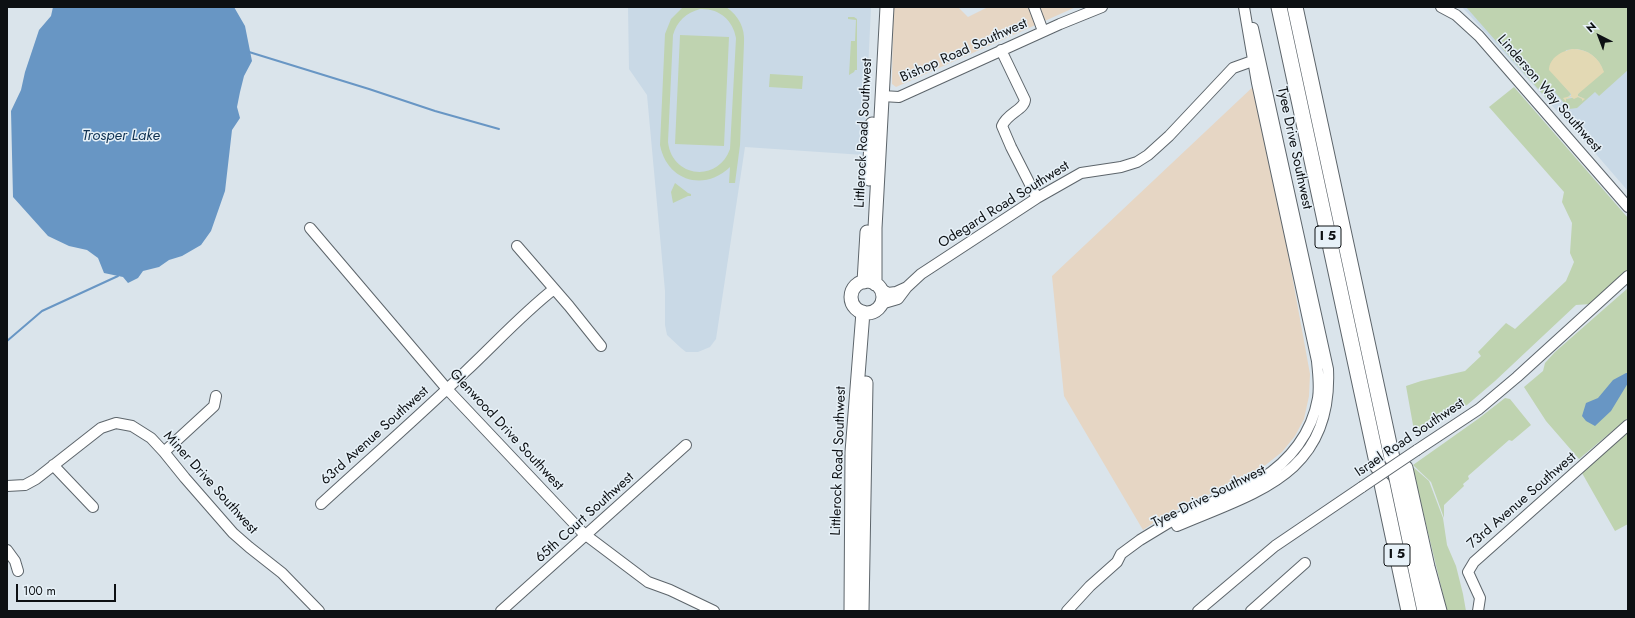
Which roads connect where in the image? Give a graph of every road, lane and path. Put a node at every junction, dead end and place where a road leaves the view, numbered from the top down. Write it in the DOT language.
graph roads {
  1 [pos="878,7"];
  2 [pos="886,7"];
  3 [pos="1034,7"];
  4 [pos="1102,7"];
  5 [pos="1244,7"];
  6 [pos="1248,7"];
  7 [pos="1279,7"];
  8 [pos="1295,7"];
  9 [pos="1441,7"];
  10 [pos="1083,10"];
  11 [pos="1043,31"];
  12 [pos="1001,50"];
  13 [pos="1257,60"];
  14 [pos="882,96"];
  15 [pos="1037,198"];
  16 [pos="1628,208"];
  17 [pos="310,228"];
  18 [pos="517,246"];
  19 [pos="1628,276"];
  20 [pos="873,285"];
  21 [pos="907,287"];
  22 [pos="554,289"];
  23 [pos="872,310"];
  24 [pos="601,346"];
  25 [pos="448,389"];
  26 [pos="216,396"];
  27 [pos="1628,426"];
  28 [pos="686,445"];
  29 [pos="164,452"];
  30 [pos="1397,455"];
  31 [pos="53,465"];
  32 [pos="1378,467"];
  33 [pos="1382,484"];
  34 [pos="7,486"];
  35 [pos="1385,499"];
  36 [pos="321,504"];
  37 [pos="93,507"];
  38 [pos="587,536"];
  39 [pos="7,550"];
  40 [pos="1305,563"];
  41 [pos="18,571"];
  42 [pos="319,611"];
  43 [pos="501,611"];
  44 [pos="714,611"];
  45 [pos="851,611"];
  46 [pos="862,611"];
  47 [pos="1067,611"];
  48 [pos="1198,611"];
  49 [pos="1251,611"];
  50 [pos="1401,611"];
  51 [pos="1409,611"];
  52 [pos="1425,611"];
  53 [pos="1439,611"];
  54 [pos="1478,611"];
  1 -- 20 [label="main road, Littlerock Road Southwest"];
  2 -- 14 [label="main road, Littlerock Road Southwest"];
  3 -- 11 [label="street"];
  4 -- 10 [label="street, Bishop Road Southwest"];
  5 -- 13 [label="street, Tyee Drive Southwest"];
  6 -- 13 [label="street, Tyee Drive Southwest"];
  7 -- 32 [label="highway, I 5"];
  8 -- 30 [label="highway, I 5"];
  9 -- 16 [label="street, Linderson Way Southwest"];
  10 -- 11 [label="street, Bishop Road Southwest"];
  11 -- 12 [label="street, Bishop Road Southwest"];
  12 -- 14 [label="street, Bishop Road Southwest"];
  12 -- 15 [label="street"];
  13 -- 15 [label="street, Odegard Road Southwest"];
  13 -- 47 [label="street, Tyee Drive Southwest"];
  14 -- 20 [label="main road, Littlerock Road Southwest"];
  15 -- 21 [label="street, Odegard Road Southwest"];
  17 -- 25 [label="street, Glenwood Drive Southwest"];
  18 -- 22 [label="street"];
  19 -- 48 [label="street, Israel Road Southwest, bridge"];
  20 -- 21 [label="street"];
  20 -- 23 [label="main road, Littlerock Road Southwest"];
  20 -- 23 [label="main road"];
  21 -- 23 [label="street, Odegard Road Southwest"];
  22 -- 24 [label="street"];
  22 -- 25 [label="street, 63rd Avenue Southwest"];
  23 -- 45 [label="main road, Littlerock Road Southwest"];
  23 -- 46 [label="main road, Littlerock Road Southwest"];
  25 -- 36 [label="street, 63rd Avenue Southwest"];
  25 -- 38 [label="street, Glenwood Drive Southwest"];
  26 -- 29 [label="street"];
  27 -- 54 [label="street, 73rd Avenue Southwest"];
  28 -- 38 [label="street, 65th Court Southwest"];
  29 -- 31 [label="street, Miner Drive Southwest"];
  29 -- 42 [label="street, Miner Drive Southwest"];
  31 -- 34 [label="street, Miner Drive Southwest"];
  31 -- 37 [label="street"];
  33 -- 35 [label="highway, I 5"];
  35 -- 50 [label="highway"];
  35 -- 51 [label="highway, I 5"];
  38 -- 43 [label="street, 65th Court Southwest"];
  38 -- 44 [label="street, Glenwood Drive Southwest"];
  39 -- 41 [label="street"];
  40 -- 49 [label="street"];
  52 -- 53 [label="highway, I 5"];
}
